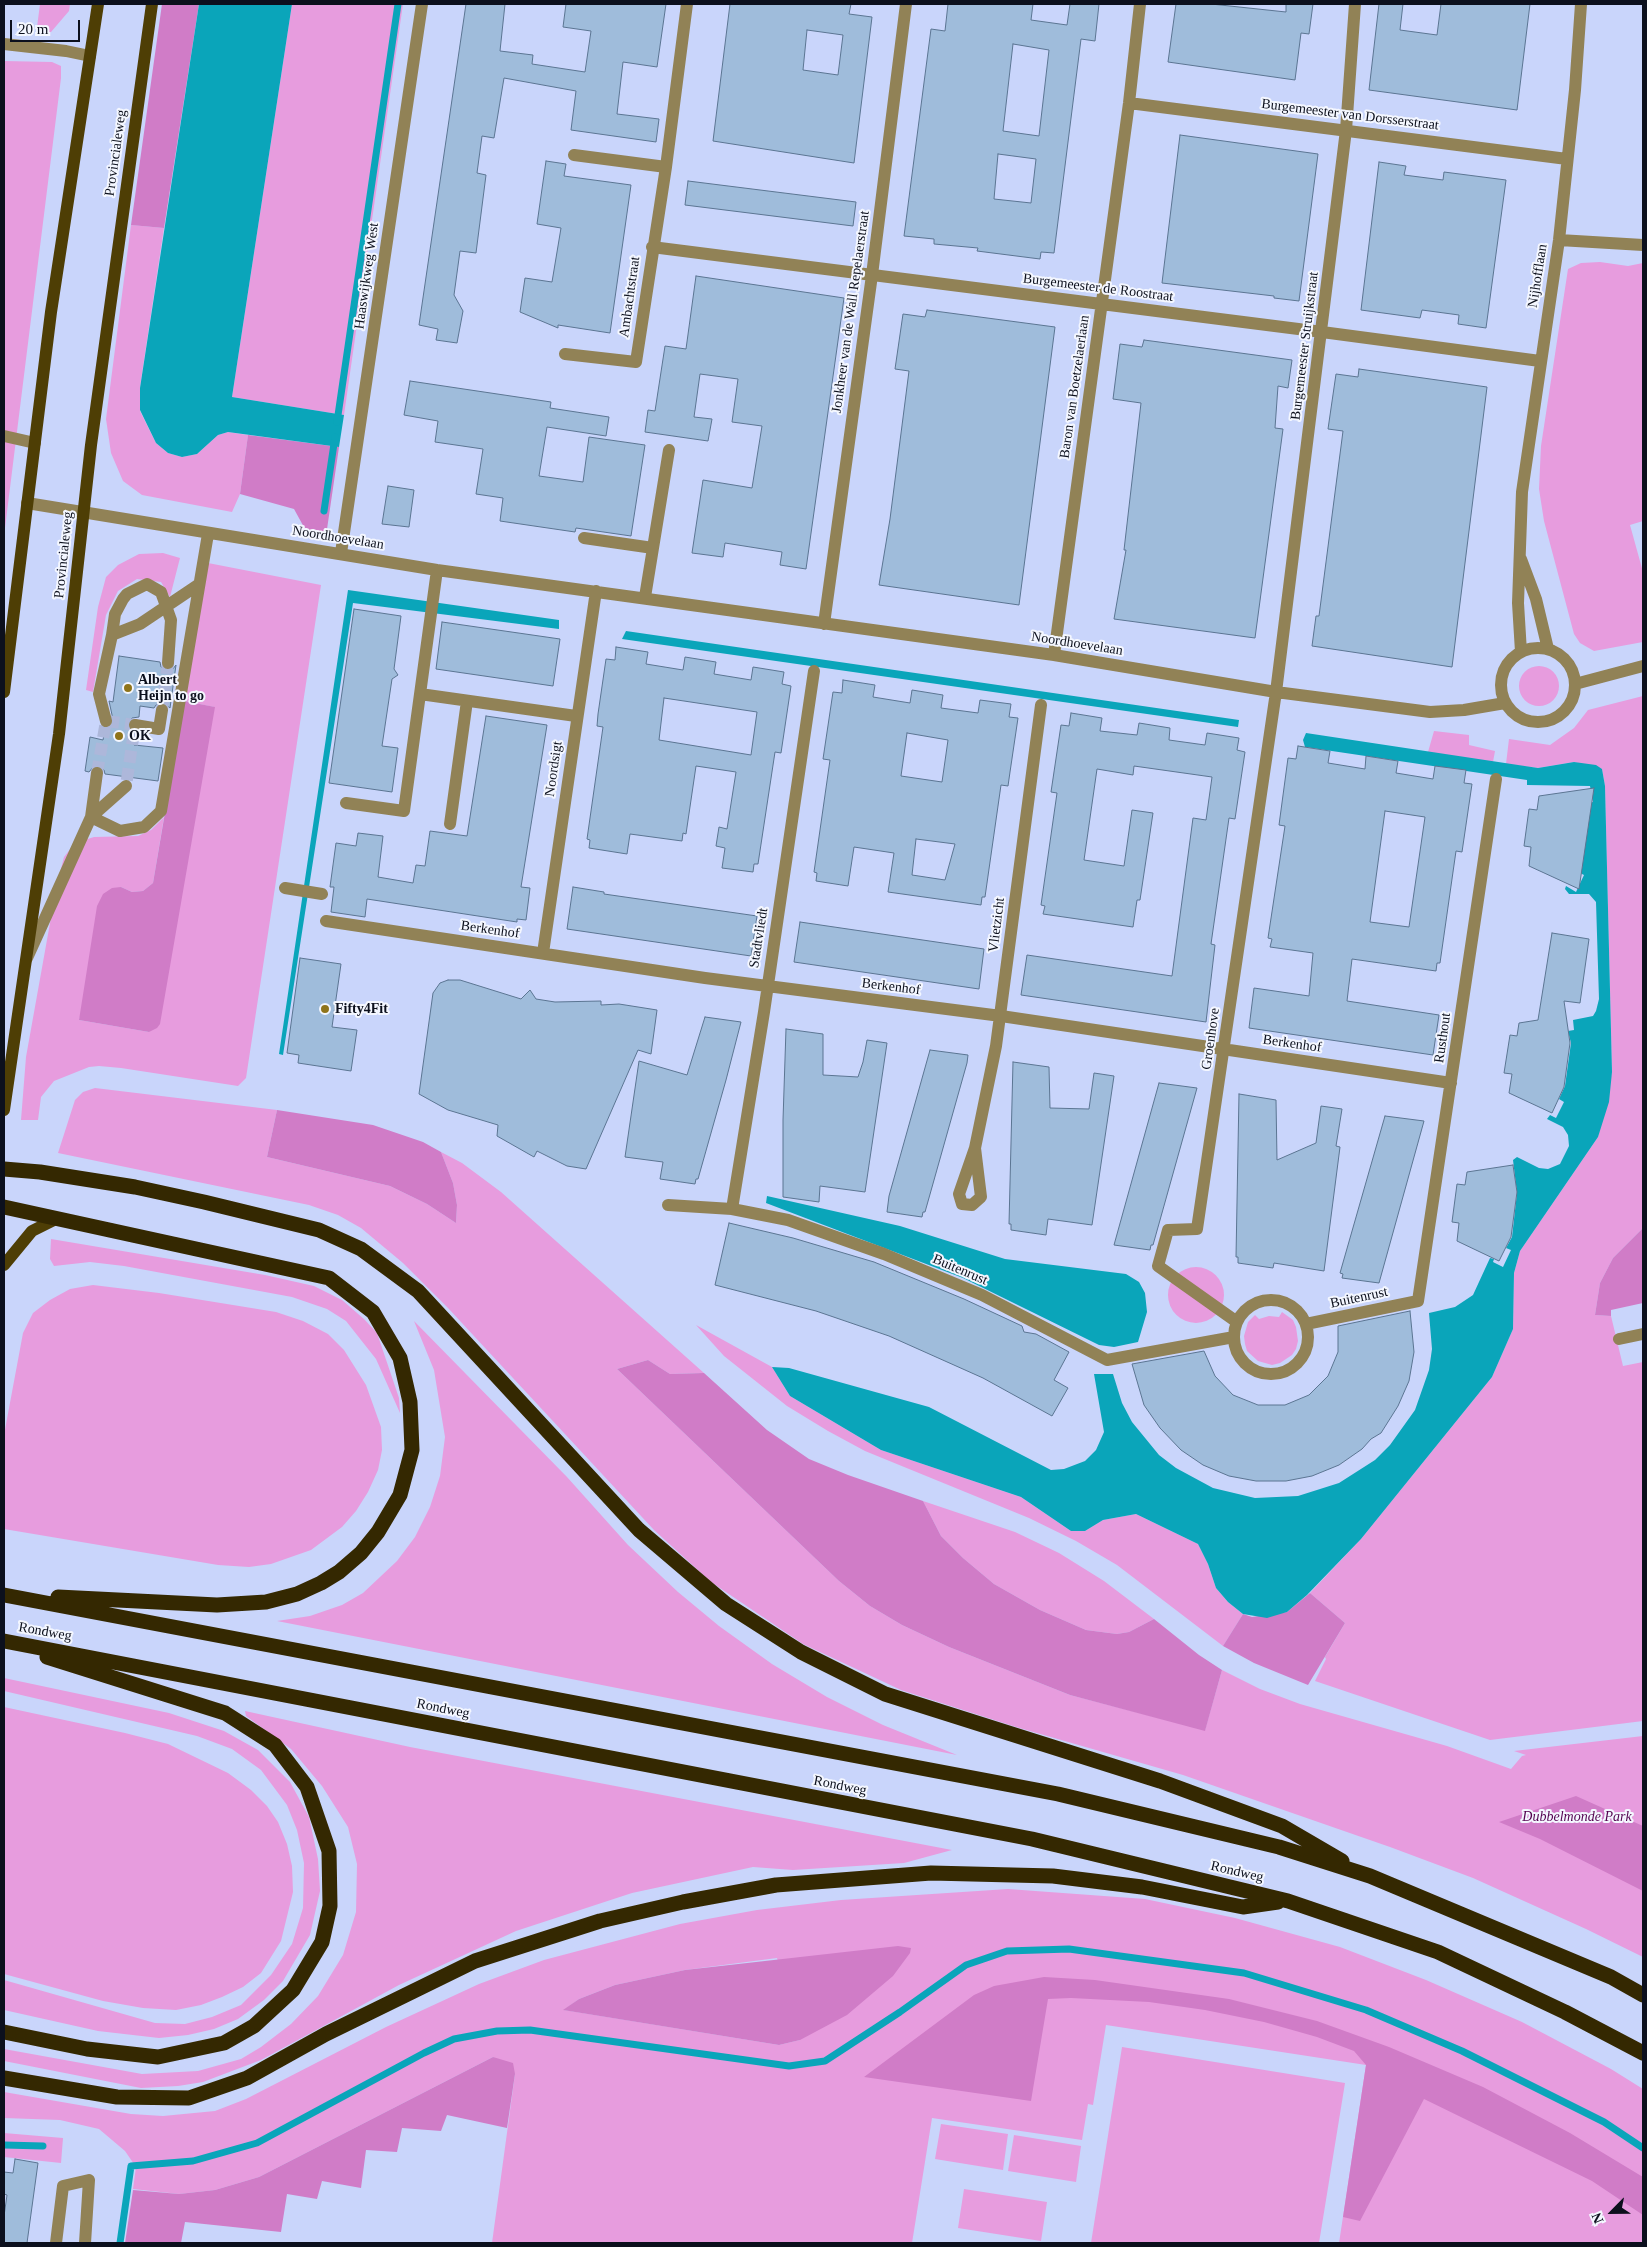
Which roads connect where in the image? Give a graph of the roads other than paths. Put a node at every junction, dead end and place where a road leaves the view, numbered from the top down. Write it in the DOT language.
graph roads {
  1 [pos="98,4"];
  2 [pos="152,4"];
  3 [pos="422,4"];
  4 [pos="687,4"];
  5 [pos="906,4"];
  6 [pos="1140,4"];
  7 [pos="1355,4"];
  8 [pos="1581,4"];
  9 [pos="4,44"];
  10 [pos="90,56"];
  11 [pos="1129,103"];
  12 [pos="1346,130"];
  13 [pos="574,155"];
  14 [pos="1566,159"];
  15 [pos="666,167"];
  16 [pos="1559,240"];
  17 [pos="1643,244"];
  18 [pos="652,247"];
  19 [pos="872,275"];
  20 [pos="1102,304"];
  21 [pos="1322,332"];
  22 [pos="566,354"];
  23 [pos="1540,362"];
  24 [pos="4,436"];
  25 [pos="35,443"];
  26 [pos="669,450"];
  27 [pos="27,503"];
  28 [pos="83,512"];
  29 [pos="208,534"];
  30 [pos="584,538"];
  31 [pos="653,548"];
  32 [pos="1519,552"];
  33 [pos="341,553"];
  34 [pos="437,570"];
  35 [pos="198,585"];
  36 [pos="596,590"];
  37 [pos="645,598"];
  38 [pos="166,608"];
  39 [pos="824,624"];
  40 [pos="112,635"];
  41 [pos="1548,649"];
  42 [pos="1520,652"];
  43 [pos="1054,655"];
  44 [pos="168,664"];
  45 [pos="1643,666"];
  46 [pos="814,671"];
  47 [pos="1575,684"];
  48 [pos="4,692"];
  49 [pos="1276,692"];
  50 [pos="420,694"];
  51 [pos="467,701"];
  52 [pos="1505,702"];
  53 [pos="1041,705"];
  54 [pos="162,710"];
  55 [pos="576,716"];
  56 [pos="106,722"];
  57 [pos="135,725"];
  58 [pos="97,773"];
  59 [pos="1496,780"];
  60 [pos="126,786"];
  61 [pos="346,803"];
  62 [pos="91,817"];
  63 [pos="450,824"];
  64 [pos="285,888"];
  65 [pos="322,894"];
  66 [pos="326,921"];
  67 [pos="542,953"];
  68 [pos="26,960"];
  69 [pos="767,986"];
  70 [pos="1001,1016"];
  71 [pos="1224,1049"];
  72 [pos="1451,1083"];
  73 [pos="4,1110"];
  74 [pos="975,1148"];
  75 [pos="4,1170"];
  76 [pos="668,1205"];
  77 [pos="4,1207"];
  78 [pos="732,1209"];
  79 [pos="58,1218"];
  80 [pos="4,1265"];
  81 [pos="1418,1300"];
  82 [pos="1237,1322"];
  83 [pos="1306,1324"];
  84 [pos="1643,1334"];
  85 [pos="1234,1337"];
  86 [pos="1619,1339"];
  87 [pos="4,1594"];
  88 [pos="4,1642"];
  89 [pos="1370,1876"];
  90 [pos="1288,1901"];
  91 [pos="1643,1995"];
  92 [pos="4,2032"];
  93 [pos="1643,2053"];
  94 [pos="4,2078"];
  95 [pos="56,2243"];
  96 [pos="85,2243"];
  1 -- 10 [label="main road"];
  2 -- 28 [label="main road, Provincialeweg"];
  3 -- 33 [label="street, Haaswijkweg West"];
  4 -- 15 [label="street, Ambachtstraat"];
  5 -- 19 [label="street, Jonkheer van de Wall Repelaerstraat"];
  6 -- 11 [label="street, Baron van Boetzelaerlaan"];
  7 -- 12 [label="street, Burgemeester Struijkstraat"];
  8 -- 14 [label="street, Nijhofflaan"];
  9 -- 10 [label="street"];
  10 -- 25 [label="main road"];
  11 -- 12 [label="street, Burgemeester van Dorsserstraat"];
  11 -- 20 [label="street, Baron van Boetzelaerlaan"];
  12 -- 14 [label="street, Burgemeester van Dorsserstraat"];
  12 -- 21 [label="street, Burgemeester Struijkstraat"];
  13 -- 15 [label="street"];
  14 -- 16 [label="street, Nijhofflaan"];
  15 -- 18 [label="street, Ambachtstraat"];
  16 -- 17 [label="street"];
  16 -- 23 [label="street, Nijhofflaan"];
  18 -- 19 [label="street, Burgemeester de Roostraat"];
  18 -- 22 [label="street, Ambachtstraat"];
  19 -- 20 [label="street, Burgemeester de Roostraat"];
  19 -- 39 [label="street, Jonkheer van de Wall Repelaerstraat"];
  20 -- 21 [label="street, Burgemeester de Roostraat"];
  20 -- 43 [label="street, Baron van Boetzelaerlaan"];
  21 -- 23 [label="street, Burgemeester de Roostraat"];
  21 -- 49 [label="street, Burgemeester Struijkstraat"];
  23 -- 32 [label="street, Nijhofflaan"];
  24 -- 25 [label="street"];
  25 -- 27 [label="main road"];
  26 -- 31 [label="street"];
  27 -- 28 [label="street, Noordhoevelaan"];
  27 -- 48 [label="main road"];
  28 -- 29 [label="street, Noordhoevelaan"];
  28 -- 68 [label="main road, Provincialeweg"];
  29 -- 33 [label="street, Noordhoevelaan"];
  29 -- 35 [label="street"];
  30 -- 31 [label="street"];
  31 -- 37 [label="street"];
  32 -- 41 [label="street, Nijhofflaan"];
  32 -- 42 [label="street, Nijhofflaan"];
  33 -- 34 [label="street, Noordhoevelaan"];
  34 -- 36 [label="street, Noordhoevelaan"];
  34 -- 50 [label="street"];
  35 -- 38 [label="street"];
  35 -- 62 [label="street"];
  36 -- 37 [label="street, Noordhoevelaan"];
  36 -- 55 [label="street, Noordsigt"];
  37 -- 39 [label="street, Noordhoevelaan"];
  38 -- 40 [label="street"];
  38 -- 40 [label="street"];
  38 -- 44 [label="street"];
  39 -- 43 [label="street, Noordhoevelaan"];
  40 -- 56 [label="street"];
  41 -- 42 [label="street"];
  41 -- 47 [label="street"];
  42 -- 52 [label="street"];
  43 -- 49 [label="street, Noordhoevelaan"];
  45 -- 47 [label="street"];
  46 -- 69 [label="street, Stadtvliedt"];
  47 -- 52 [label="street"];
  49 -- 52 [label="street, Noordhoevelaan"];
  49 -- 71 [label="street, Groenhove"];
  50 -- 51 [label="street"];
  50 -- 61 [label="street"];
  51 -- 55 [label="street"];
  51 -- 63 [label="street"];
  53 -- 70 [label="street, Vlietzicht"];
  54 -- 57 [label="street"];
  55 -- 67 [label="street, Noordsigt"];
  58 -- 62 [label="street"];
  59 -- 72 [label="street, Rusthout"];
  60 -- 62 [label="street"];
  62 -- 68 [label="street"];
  64 -- 65 [label="street"];
  66 -- 67 [label="street, Berkenhof"];
  67 -- 69 [label="street, Berkenhof"];
  68 -- 73 [label="main road, Provincialeweg"];
  69 -- 70 [label="street, Berkenhof"];
  69 -- 78 [label="street, Stadtvliedt"];
  70 -- 71 [label="street, Berkenhof"];
  70 -- 74 [label="street, Vlietzicht"];
  71 -- 72 [label="street, Berkenhof"];
  71 -- 82 [label="street, Groenhove"];
  72 -- 81 [label="street, Rusthout"];
  75 -- 89 [label="highway"];
  76 -- 78 [label="street, Buitenrust"];
  77 -- 79 [label="highway"];
  78 -- 85 [label="street, Buitenrust"];
  79 -- 80 [label="main road"];
  79 -- 87 [label="highway"];
  81 -- 83 [label="street, Buitenrust"];
  82 -- 83 [label="street"];
  82 -- 85 [label="street"];
  83 -- 85 [label="street"];
  84 -- 86 [label="street"];
  87 -- 89 [label="highway, Rondweg"];
  88 -- 90 [label="highway, Rondweg"];
  88 -- 92 [label="highway"];
  89 -- 91 [label="highway, Rondweg"];
  90 -- 93 [label="highway, Rondweg"];
  90 -- 94 [label="highway"];
  95 -- 96 [label="street"];
}
